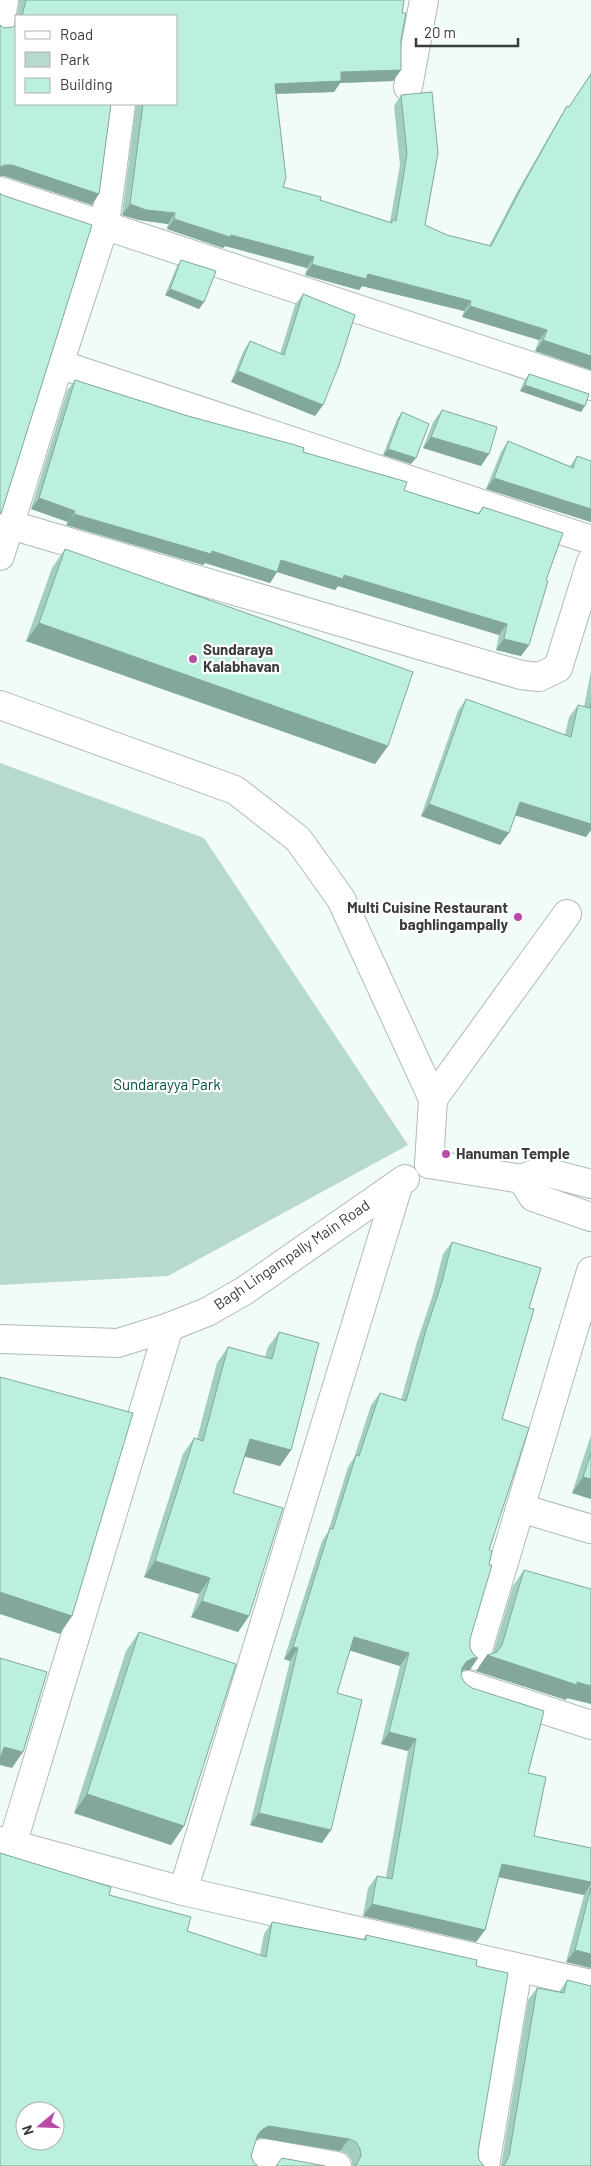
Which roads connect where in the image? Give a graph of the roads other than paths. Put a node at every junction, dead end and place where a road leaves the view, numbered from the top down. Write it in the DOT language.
graph roads {
  1 [pos="4,0"];
  2 [pos="424,0"];
  3 [pos="0,23"];
  4 [pos="408,87"];
  5 [pos="121,105"];
  6 [pos="0,191"];
  7 [pos="105,224"];
  8 [pos="59,364"];
  9 [pos="591,386"];
  10 [pos="11,525"];
  11 [pos="591,540"];
  12 [pos="0,556"];
  13 [pos="591,562"];
  14 [pos="0,705"];
  15 [pos="567,914"];
  16 [pos="433,1099"];
  17 [pos="429,1164"];
  18 [pos="522,1179"];
  19 [pos="399,1183"];
  20 [pos="591,1184"];
  21 [pos="591,1216"];
  22 [pos="591,1271"];
  23 [pos="169,1327"];
  24 [pos="0,1338"];
  25 [pos="520,1508"];
  26 [pos="591,1529"];
  27 [pos="476,1656"];
  28 [pos="468,1685"];
  29 [pos="591,1725"];
  30 [pos="6,1843"];
  31 [pos="183,1891"];
  32 [pos="518,1968"];
  33 [pos="591,1984"];
  34 [pos="258,2166"];
  35 [pos="337,2166"];
  36 [pos="485,2166"];
  1 -- 3 [label="street"];
  2 -- 4 [label="street"];
  5 -- 7 [label="street"];
  6 -- 7 [label="street"];
  7 -- 8 [label="street"];
  7 -- 9 [label="street"];
  8 -- 10 [label="street"];
  8 -- 11 [label="street"];
  10 -- 12 [label="street"];
  10 -- 13 [label="street"];
  14 -- 16 [label="street"];
  15 -- 16 [label="street"];
  16 -- 17 [label="street"];
  17 -- 18 [label="street"];
  17 -- 19 [label="street, Bagh Lingampally Main Road"];
  18 -- 20 [label="street"];
  18 -- 21 [label="street"];
  19 -- 23 [label="street, Bagh Lingampally Main Road"];
  19 -- 31 [label="street"];
  22 -- 25 [label="street"];
  23 -- 24 [label="street, Bagh Lingampally Main Road"];
  23 -- 30 [label="street"];
  25 -- 26 [label="street"];
  25 -- 27 [label="street"];
  28 -- 29 [label="street"];
  30 -- 31 [label="street"];
  31 -- 32 [label="street"];
  32 -- 33 [label="street"];
  32 -- 36 [label="street"];
  34 -- 35 [label="street"];
}
